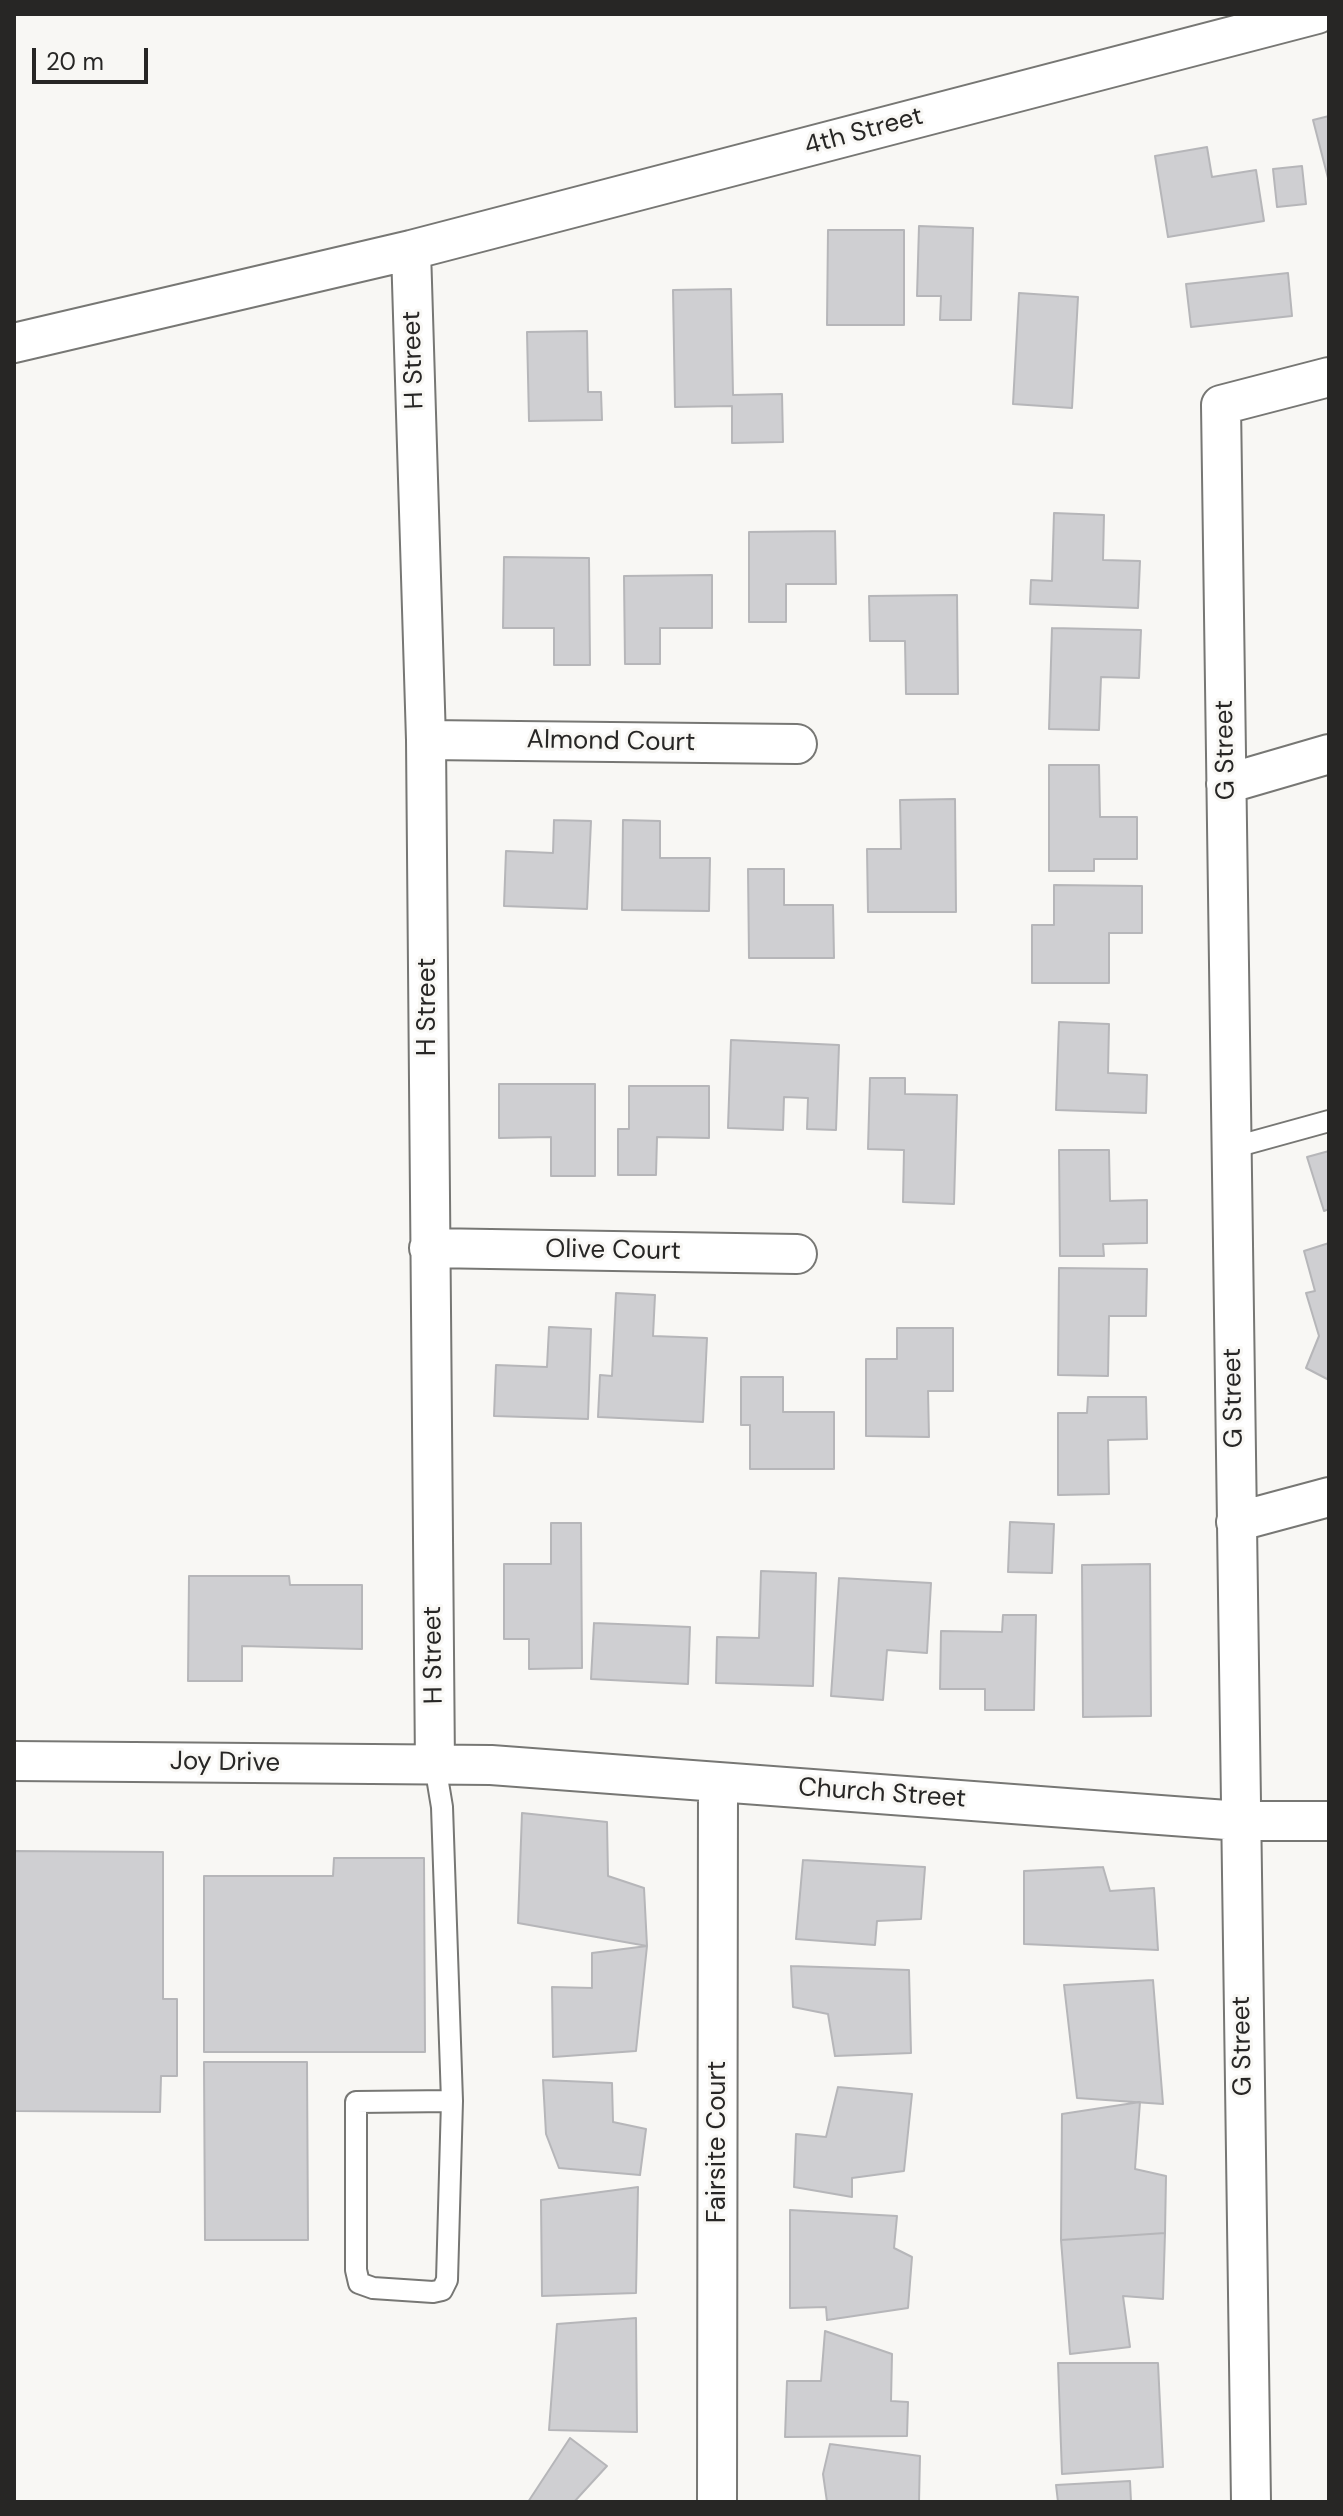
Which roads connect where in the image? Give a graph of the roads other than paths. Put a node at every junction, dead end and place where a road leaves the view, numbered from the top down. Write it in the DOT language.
graph roads {
  1 [pos="1317,14"];
  2 [pos="411,250"];
  3 [pos="14,343"];
  4 [pos="1329,377"];
  5 [pos="426,740"];
  6 [pos="797,744"];
  7 [pos="1329,754"];
  8 [pos="1226,784"];
  9 [pos="1329,1121"];
  10 [pos="1231,1148"];
  11 [pos="429,1248"];
  12 [pos="797,1254"];
  13 [pos="1329,1497"];
  14 [pos="1236,1522"];
  15 [pos="14,1761"];
  16 [pos="435,1765"];
  17 [pos="718,1782"];
  18 [pos="1240,1821"];
  19 [pos="1329,1821"];
  20 [pos="452,2101"];
  21 [pos="717,2502"];
  22 [pos="1251,2502"];
  1 -- 2 [label="street, 4th Street"];
  2 -- 3 [label="street, 4th Street"];
  2 -- 5 [label="street, H Street"];
  4 -- 8 [label="street, G Street"];
  5 -- 6 [label="street, Almond Court"];
  5 -- 11 [label="street, H Street"];
  7 -- 8 [label="street"];
  8 -- 10 [label="street, G Street"];
  9 -- 10 [label="lane"];
  10 -- 14 [label="street, G Street"];
  11 -- 12 [label="street, Olive Court"];
  11 -- 16 [label="street, H Street"];
  13 -- 14 [label="street"];
  14 -- 18 [label="street, G Street"];
  15 -- 16 [label="street, Joy Drive"];
  16 -- 17 [label="street, Church Street"];
  16 -- 20 [label="lane"];
  17 -- 18 [label="street, Church Street"];
  17 -- 21 [label="street, Fairsite Court"];
  18 -- 19 [label="street, Church Street"];
  18 -- 22 [label="street, G Street"];
  20 -- 20 [label="lane"];
}
